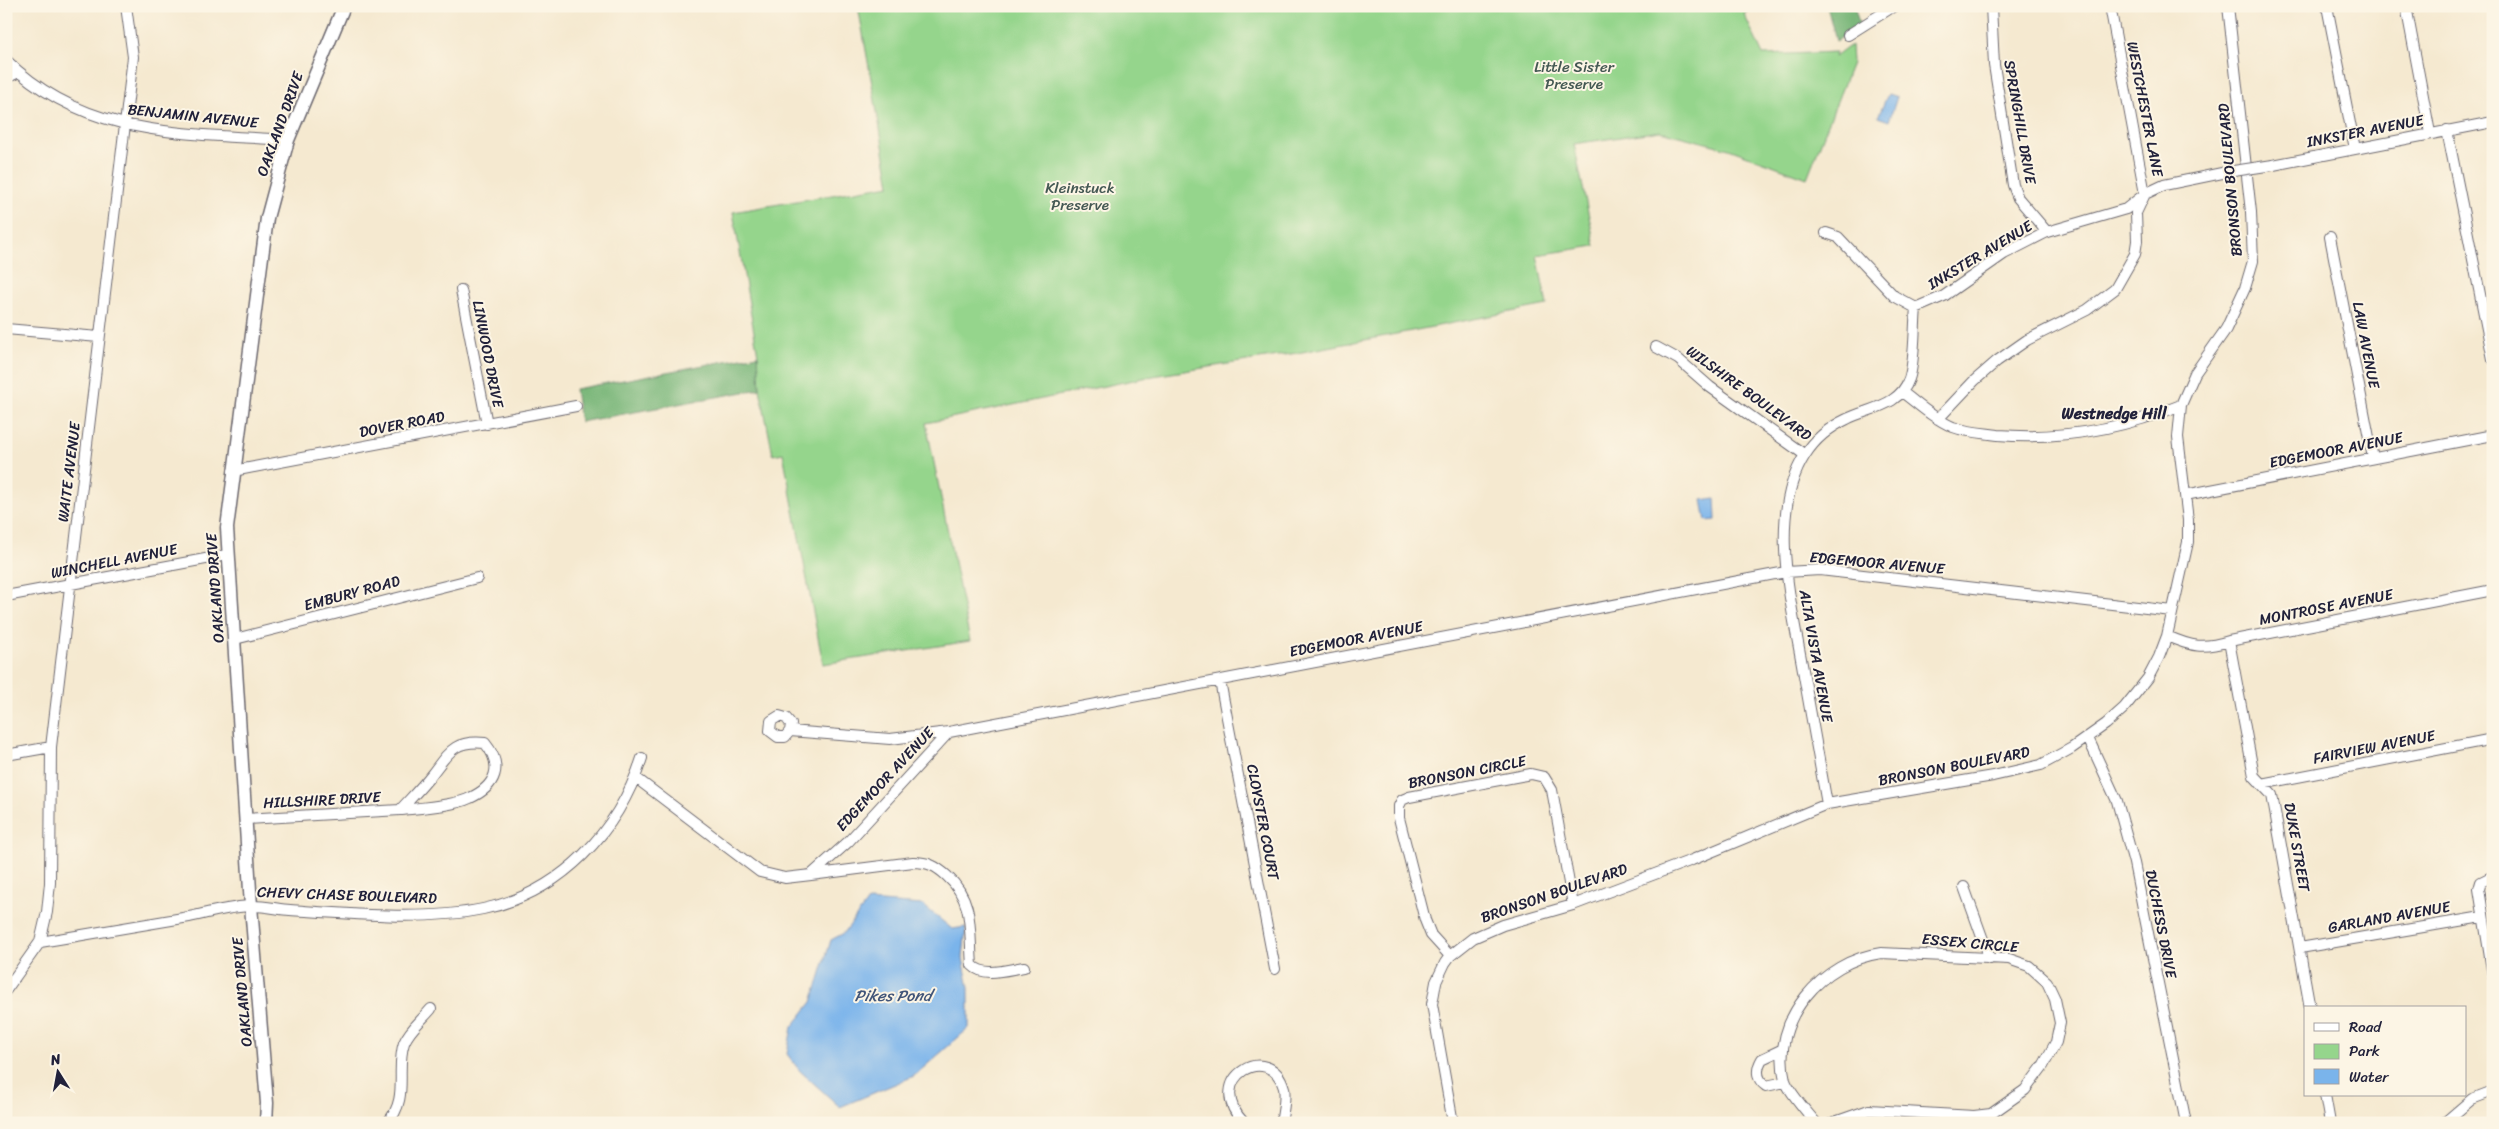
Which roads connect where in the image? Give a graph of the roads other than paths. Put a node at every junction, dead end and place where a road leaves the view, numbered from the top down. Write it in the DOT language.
graph roads {
  1 [pos="126,6"];
  2 [pos="344,6"];
  3 [pos="1894,6"];
  4 [pos="1991,6"];
  5 [pos="2110,6"];
  6 [pos="2228,6"];
  7 [pos="2327,6"];
  8 [pos="2406,6"];
  9 [pos="1848,35"];
  10 [pos="6,60"];
  11 [pos="19,72"];
  12 [pos="6,78"];
  13 [pos="2493,122"];
  14 [pos="124,125"];
  15 [pos="2447,130"];
  16 [pos="2430,133"];
  17 [pos="288,140"];
  18 [pos="2355,149"];
  19 [pos="2145,194"];
  20 [pos="2047,232"];
  21 [pos="1826,233"];
  22 [pos="2330,237"];
  23 [pos="461,290"];
  24 [pos="1916,308"];
  25 [pos="6,329"];
  26 [pos="100,337"];
  27 [pos="1656,347"];
  28 [pos="2493,359"];
  29 [pos="1902,392"];
  30 [pos="2181,405"];
  31 [pos="576,406"];
  32 [pos="1938,419"];
  33 [pos="487,424"];
  34 [pos="2493,435"];
  35 [pos="1805,455"];
  36 [pos="2373,458"];
  37 [pos="233,471"];
  38 [pos="2185,494"];
  39 [pos="227,555"];
  40 [pos="1786,572"];
  41 [pos="477,578"];
  42 [pos="71,584"];
  43 [pos="2493,590"];
  44 [pos="6,596"];
  45 [pos="2172,611"];
  46 [pos="2167,636"];
  47 [pos="235,639"];
  48 [pos="2229,641"];
  49 [pos="1220,681"];
  50 [pos="790,731"];
  51 [pos="949,732"];
  52 [pos="2088,738"];
  53 [pos="2493,739"];
  54 [pos="51,747"];
  55 [pos="6,755"];
  56 [pos="642,758"];
  57 [pos="636,778"];
  58 [pos="2262,784"];
  59 [pos="1827,804"];
  60 [pos="400,810"];
  61 [pos="246,819"];
  62 [pos="811,875"];
  63 [pos="2493,876"];
  64 [pos="1964,887"];
  65 [pos="1574,905"];
  66 [pos="251,906"];
  67 [pos="2482,917"];
  68 [pos="40,942"];
  69 [pos="2300,948"];
  70 [pos="1450,956"];
  71 [pos="1990,959"];
  72 [pos="1024,967"];
  73 [pos="1275,969"];
  74 [pos="2493,976"];
  75 [pos="6,990"];
  76 [pos="2310,1006"];
  77 [pos="431,1009"];
  78 [pos="1781,1050"];
  79 [pos="1785,1082"];
  80 [pos="2493,1090"];
  81 [pos="2325,1096"];
  82 [pos="266,1123"];
  83 [pos="388,1123"];
  84 [pos="1244,1123"];
  85 [pos="1281,1123"];
  86 [pos="1452,1123"];
  87 [pos="1816,1123"];
  88 [pos="1832,1123"];
  89 [pos="2186,1123"];
  90 [pos="2330,1123"];
  91 [pos="2444,1123"];
  1 -- 14 [label="street, WAITE AVENUE"];
  2 -- 17 [label="main road, OAKLAND DRIVE"];
  3 -- 9 [label="street"];
  4 -- 20 [label="street, SPRINGHILL DRIVE"];
  5 -- 19 [label="street, WESTCHESTER LANE"];
  6 -- 30 [label="street, BRONSON BOULEVARD"];
  7 -- 18 [label="street"];
  8 -- 16 [label="street"];
  10 -- 11 [label="street, BENJAMIN AVENUE"];
  11 -- 12 [label="street"];
  11 -- 14 [label="street, BENJAMIN AVENUE"];
  13 -- 15 [label="street, INKSTER AVENUE"];
  14 -- 17 [label="street, BENJAMIN AVENUE"];
  14 -- 26 [label="street, WAITE AVENUE"];
  15 -- 16 [label="street, INKSTER AVENUE"];
  15 -- 28 [label="street"];
  16 -- 18 [label="street, INKSTER AVENUE"];
  17 -- 37 [label="main road, OAKLAND DRIVE"];
  18 -- 19 [label="street, INKSTER AVENUE, bridge"];
  19 -- 20 [label="street, INKSTER AVENUE"];
  19 -- 32 [label="street, WESTCHESTER LANE"];
  20 -- 24 [label="street, INKSTER AVENUE"];
  21 -- 24 [label="street"];
  22 -- 36 [label="street, LAW AVENUE"];
  23 -- 33 [label="street, LINWOOD DRIVE"];
  24 -- 29 [label="street"];
  25 -- 26 [label="street"];
  26 -- 42 [label="street, WAITE AVENUE"];
  27 -- 35 [label="street, WILSHIRE BOULEVARD"];
  29 -- 32 [label="street"];
  29 -- 35 [label="street, WILSHIRE BOULEVARD"];
  30 -- 32 [label="street"];
  30 -- 38 [label="street, BRONSON BOULEVARD"];
  31 -- 33 [label="street, DOVER ROAD"];
  33 -- 37 [label="street, DOVER ROAD"];
  34 -- 36 [label="street, EDGEMOOR AVENUE"];
  35 -- 40 [label="street, ALTA VISTA AVENUE"];
  36 -- 38 [label="street, EDGEMOOR AVENUE"];
  37 -- 39 [label="main road, OAKLAND DRIVE"];
  38 -- 45 [label="street, BRONSON BOULEVARD"];
  39 -- 42 [label="street, WINCHELL AVENUE"];
  39 -- 47 [label="main road, OAKLAND DRIVE"];
  40 -- 45 [label="street, EDGEMOOR AVENUE"];
  40 -- 49 [label="street, EDGEMOOR AVENUE"];
  40 -- 59 [label="street, ALTA VISTA AVENUE"];
  41 -- 47 [label="street, EMBURY ROAD"];
  42 -- 44 [label="street, WINCHELL AVENUE"];
  42 -- 54 [label="street, WAITE AVENUE"];
  43 -- 48 [label="street, MONTROSE AVENUE"];
  45 -- 46 [label="street, BRONSON BOULEVARD"];
  46 -- 48 [label="street, MONTROSE AVENUE"];
  46 -- 52 [label="street, BRONSON BOULEVARD"];
  47 -- 61 [label="main road, OAKLAND DRIVE"];
  48 -- 58 [label="street, DUKE STREET"];
  49 -- 51 [label="street, EDGEMOOR AVENUE"];
  49 -- 73 [label="street, CLOYSTER COURT"];
  50 -- 51 [label="street"];
  51 -- 62 [label="street, EDGEMOOR AVENUE"];
  52 -- 59 [label="street, BRONSON BOULEVARD"];
  52 -- 89 [label="street, DUCHESS DRIVE"];
  53 -- 58 [label="street, FAIRVIEW AVENUE"];
  54 -- 55 [label="street"];
  54 -- 68 [label="street, WAITE AVENUE"];
  56 -- 57 [label="street, CHEVY CHASE BOULEVARD"];
  57 -- 62 [label="street"];
  57 -- 66 [label="street, CHEVY CHASE BOULEVARD"];
  58 -- 69 [label="street, DUKE STREET"];
  59 -- 65 [label="street, BRONSON BOULEVARD"];
  60 -- 60 [label="street, HILLSHIRE DRIVE"];
  60 -- 61 [label="street, HILLSHIRE DRIVE"];
  61 -- 66 [label="main road, OAKLAND DRIVE"];
  62 -- 72 [label="street"];
  63 -- 67 [label="street"];
  64 -- 71 [label="street"];
  65 -- 70 [label="street, BRONSON BOULEVARD"];
  65 -- 70 [label="street, BRONSON CIRCLE"];
  66 -- 68 [label="street, CHEVY CHASE BOULEVARD"];
  66 -- 82 [label="main road, OAKLAND DRIVE"];
  67 -- 69 [label="street, GARLAND AVENUE"];
  67 -- 74 [label="street"];
  68 -- 75 [label="street"];
  69 -- 76 [label="street, DUKE STREET"];
  70 -- 86 [label="street, BRONSON BOULEVARD"];
  71 -- 78 [label="street, ESSEX CIRCLE"];
  71 -- 88 [label="street, ESSEX CIRCLE"];
  77 -- 83 [label="street"];
  78 -- 79 [label="street, ESSEX CIRCLE"];
  78 -- 79 [label="street"];
  79 -- 87 [label="street, ESSEX CIRCLE"];
  80 -- 91 [label="street"];
  81 -- 90 [label="street"];
  84 -- 85 [label="street"];
}
